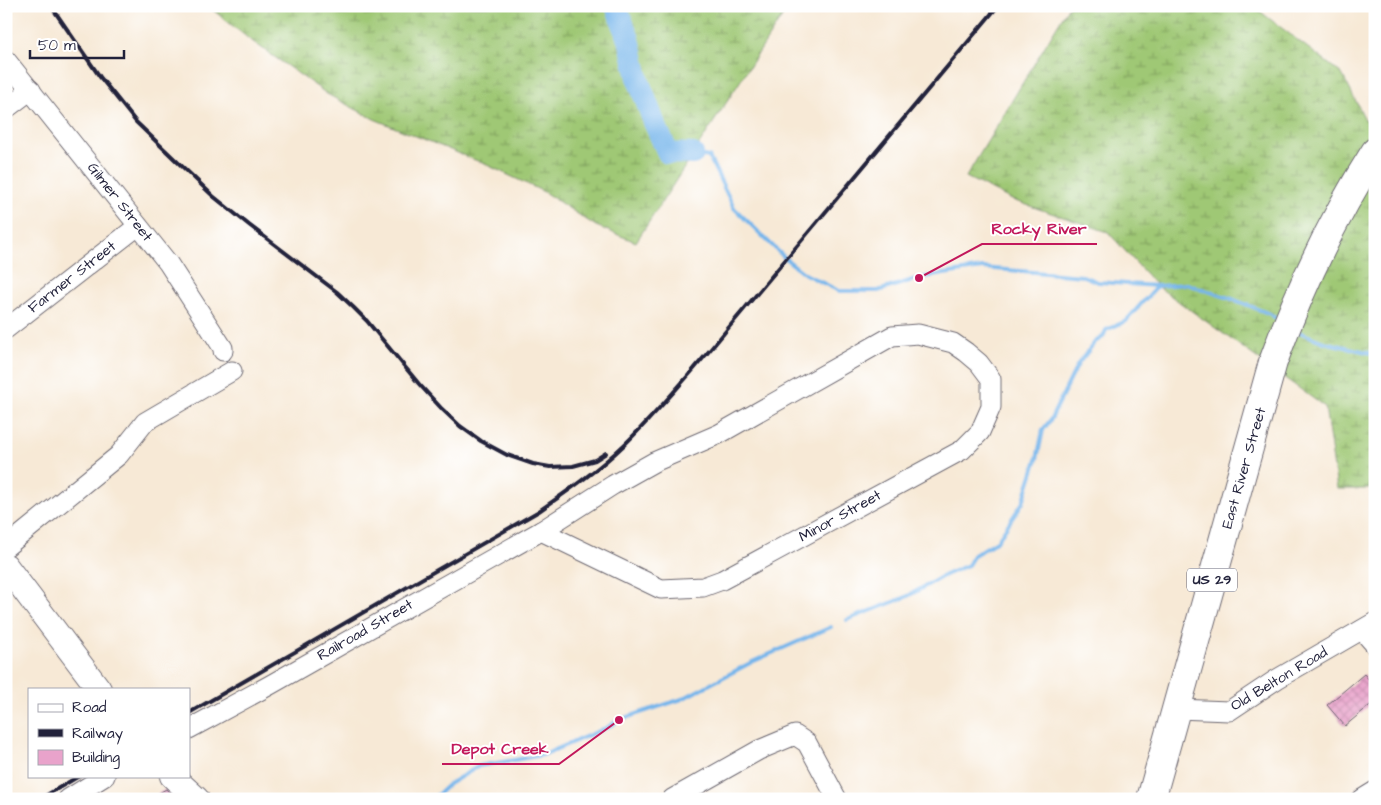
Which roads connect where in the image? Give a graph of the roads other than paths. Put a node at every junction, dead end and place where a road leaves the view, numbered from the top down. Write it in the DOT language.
graph roads {
  1 [pos="6,60"];
  2 [pos="31,90"];
  3 [pos="6,109"];
  4 [pos="1375,152"];
  5 [pos="138,226"];
  6 [pos="6,328"];
  7 [pos="223,351"];
  8 [pos="232,371"];
  9 [pos="541,531"];
  10 [pos="6,547"];
  11 [pos="6,566"];
  12 [pos="1368,626"];
  13 [pos="1375,645"];
  14 [pos="98,688"];
  15 [pos="1177,709"];
  16 [pos="190,728"];
  17 [pos="102,778"];
  18 [pos="174,778"];
  19 [pos="1375,791"];
  20 [pos="68,799"];
  21 [pos="197,799"];
  22 [pos="672,799"];
  23 [pos="837,799"];
  24 [pos="1151,799"];
  25 [pos="1362,799"];
  1 -- 2 [label="street, Gilmer Street"];
  2 -- 3 [label="street"];
  2 -- 5 [label="street, Gilmer Street"];
  4 -- 15 [label="highway, East River Street / US 29"];
  5 -- 6 [label="street, Farmer Street"];
  5 -- 7 [label="street, Gilmer Street"];
  8 -- 10 [label="street"];
  9 -- 9 [label="street, Minor Street"];
  9 -- 16 [label="street, Railroad Street"];
  11 -- 14 [label="main road"];
  12 -- 13 [label="street"];
  12 -- 15 [label="street, Old Belton Road"];
  15 -- 24 [label="highway, East River Street / US 29"];
  17 -- 20 [label="street"];
  18 -- 21 [label="main road"];
  19 -- 25 [label="street"];
  22 -- 23 [label="street"];
}
